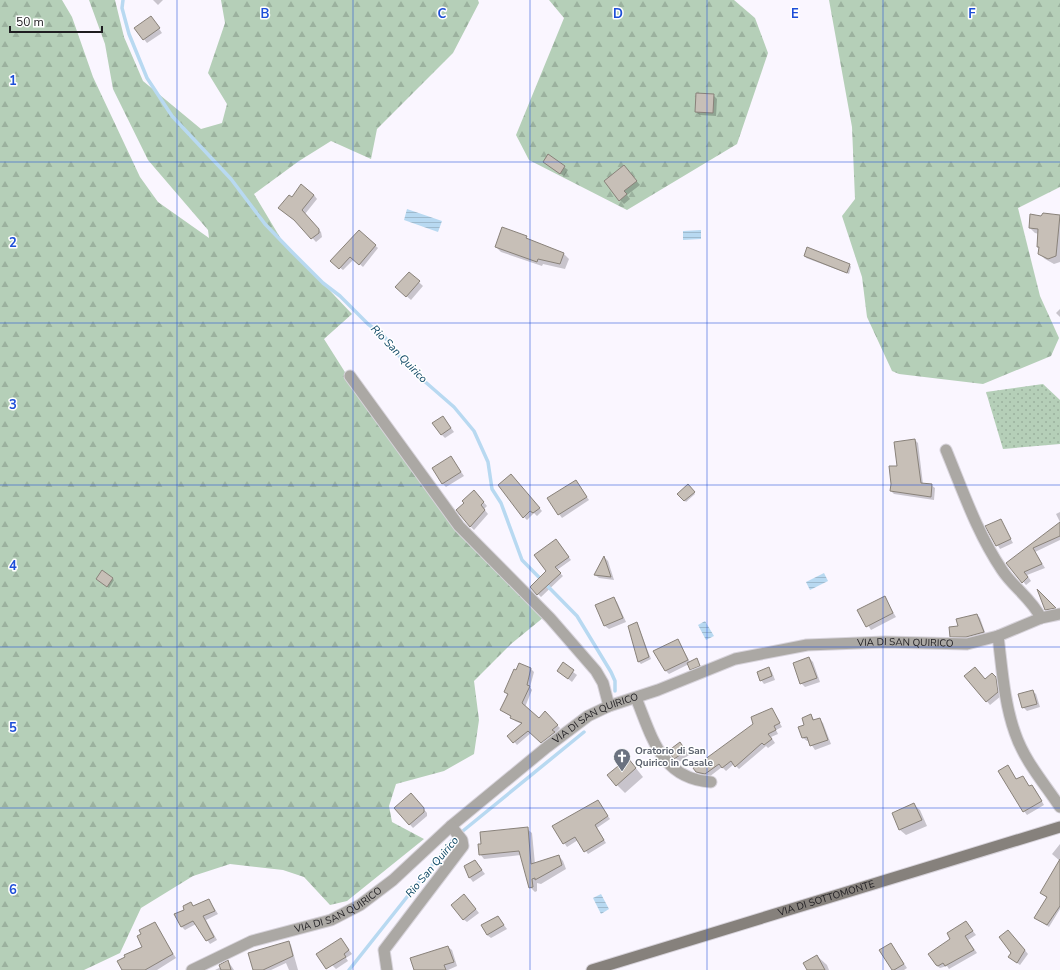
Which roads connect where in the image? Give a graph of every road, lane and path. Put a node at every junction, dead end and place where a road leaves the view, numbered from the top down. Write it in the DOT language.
graph roads {
  1 [pos="350,376"];
  2 [pos="946,450"];
  3 [pos="1060,614"];
  4 [pos="1041,618"];
  5 [pos="998,636"];
  6 [pos="636,698"];
  7 [pos="609,706"];
  8 [pos="711,782"];
  9 [pos="1060,807"];
  10 [pos="1060,826"];
  11 [pos="453,827"];
  12 [pos="192,970"];
  13 [pos="387,970"];
  14 [pos="592,970"];
  1 -- 7 [label="street"];
  2 -- 4 [label="street"];
  3 -- 4 [label="street, VIA DI SAN QUIRICO"];
  4 -- 5 [label="street, VIA DI SAN QUIRICO"];
  5 -- 6 [label="street, VIA DI SAN QUIRICO"];
  5 -- 9 [label="street"];
  6 -- 7 [label="street, VIA DI SAN QUIRICO"];
  6 -- 8 [label="street"];
  7 -- 11 [label="street, VIA DI SAN QUIRICO"];
  10 -- 14 [label="main road, VIA DI SOTTOMONTE"];
  11 -- 12 [label="street, VIA DI SAN QUIRICO"];
  11 -- 13 [label="street"];
}
